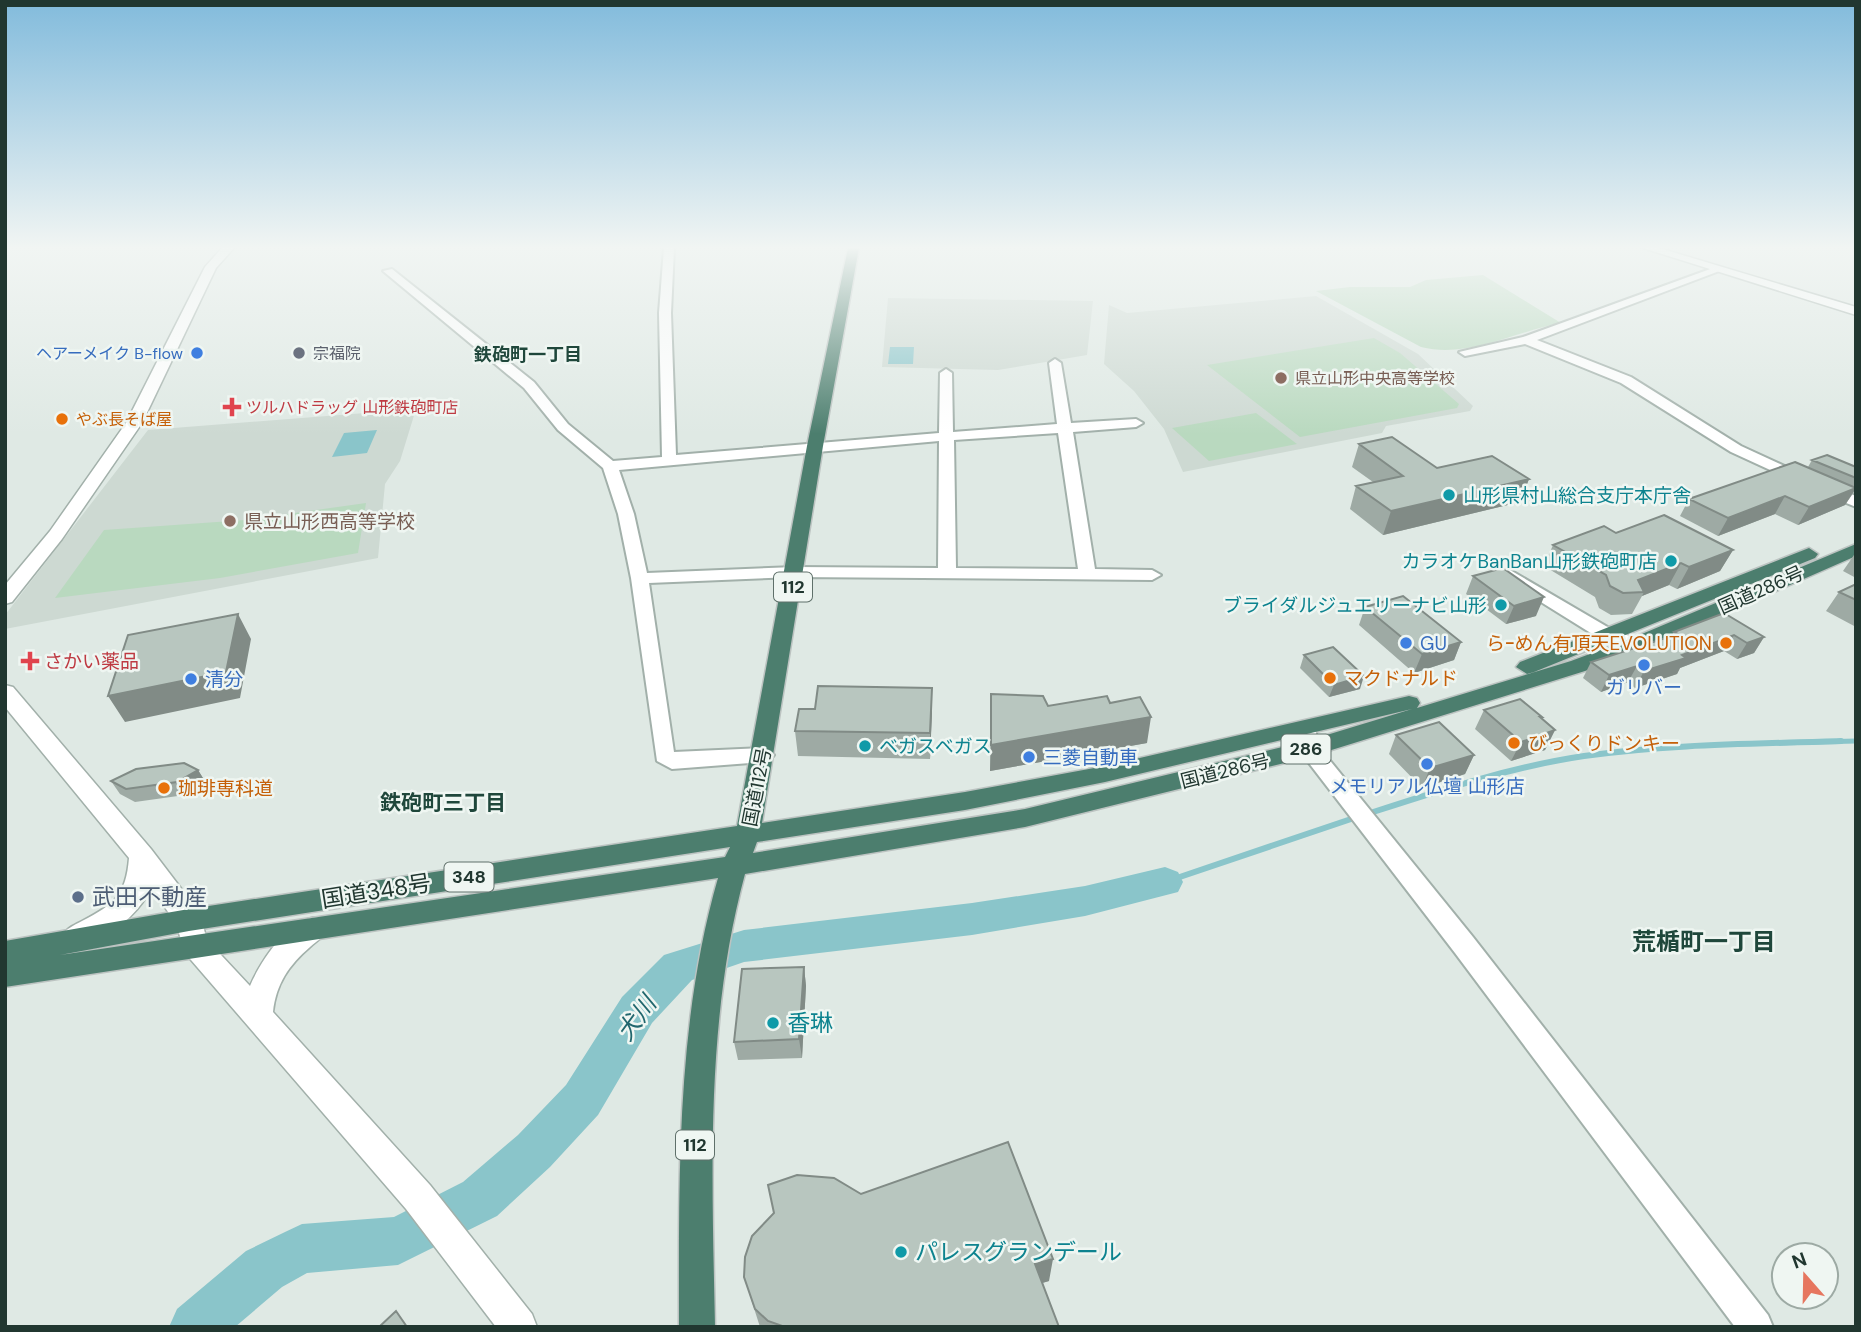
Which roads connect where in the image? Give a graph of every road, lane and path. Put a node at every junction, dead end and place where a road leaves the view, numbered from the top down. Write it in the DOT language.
graph roads {
  1 [pos="190,310"];
  2 [pos="436,310"];
  3 [pos="665,310"];
  4 [pos="841,310"];
  5 [pos="1607,310"];
  6 [pos="1526,340"];
  7 [pos="1465,352"];
  8 [pos="1055,363"];
  9 [pos="946,373"];
  10 [pos="1136,423"];
  11 [pos="1065,428"];
  12 [pos="948,436"];
  13 [pos="815,446"];
  14 [pos="669,460"];
  15 [pos="610,466"];
  16 [pos="1856,502"];
  17 [pos="1856,534"];
  18 [pos="1856,549"];
  19 [pos="1504,571"];
  20 [pos="795,572"];
  21 [pos="947,572"];
  22 [pos="1087,574"];
  23 [pos="1152,575"];
  24 [pos="640,578"];
  25 [pos="5,598"];
  26 [pos="1609,636"];
  27 [pos="1637,644"];
  28 [pos="5,692"];
  29 [pos="1308,739"];
  30 [pos="763,755"];
  31 [pos="748,834"];
  32 [pos="142,856"];
  33 [pos="733,866"];
  34 [pos="316,927"];
  35 [pos="192,932"];
  36 [pos="64,943"];
  37 [pos="5,953"];
  38 [pos="5,975"];
  39 [pos="258,1018"];
  40 [pos="519,1327"];
  41 [pos="697,1327"];
  42 [pos="1756,1327"];
  1 -- 25 [label="street"];
  2 -- 15 [label="street"];
  3 -- 14 [label="street"];
  4 -- 13 [label="highway, 国道112号 / 112"];
  5 -- 6 [label="street"];
  6 -- 7 [label="street"];
  6 -- 16 [label="street"];
  8 -- 11 [label="street"];
  9 -- 12 [label="street"];
  10 -- 11 [label="street"];
  11 -- 12 [label="street"];
  11 -- 22 [label="street"];
  12 -- 13 [label="street"];
  12 -- 21 [label="street"];
  13 -- 14 [label="street"];
  13 -- 20 [label="highway, 国道112号 / 112"];
  14 -- 15 [label="street"];
  15 -- 24 [label="street"];
  17 -- 26 [label="highway, 国道286号 / 286"];
  18 -- 27 [label="highway, 国道286号 / 286"];
  19 -- 26 [label="street"];
  20 -- 21 [label="street"];
  20 -- 24 [label="street"];
  20 -- 30 [label="highway, 国道112号 / 112"];
  21 -- 22 [label="street"];
  22 -- 23 [label="street"];
  24 -- 30 [label="street"];
  26 -- 27 [label="street"];
  26 -- 29 [label="highway, 国道286号 / 286"];
  27 -- 29 [label="highway, 国道286号 / 286"];
  28 -- 32 [label="street"];
  29 -- 31 [label="highway, 国道286号 / 286"];
  29 -- 33 [label="highway, 国道286号 / 286"];
  29 -- 42 [label="street"];
  30 -- 31 [label="highway, 国道112号 / 112"];
  31 -- 33 [label="highway, 国道112号 / 112"];
  31 -- 35 [label="highway, 国道348号 / 348"];
  32 -- 35 [label="street"];
  32 -- 36 [label="street"];
  33 -- 34 [label="highway, 国道348号 / 348"];
  33 -- 41 [label="highway, 国道112号 / 112"];
  34 -- 35 [label="highway, 国道348号 / 348"];
  34 -- 39 [label="street"];
  35 -- 36 [label="highway, 国道348号 / 348"];
  35 -- 38 [label="highway, 国道348号 / 348"];
  35 -- 39 [label="street"];
  36 -- 37 [label="highway, 国道348号 / 348"];
  39 -- 40 [label="street"];
}
